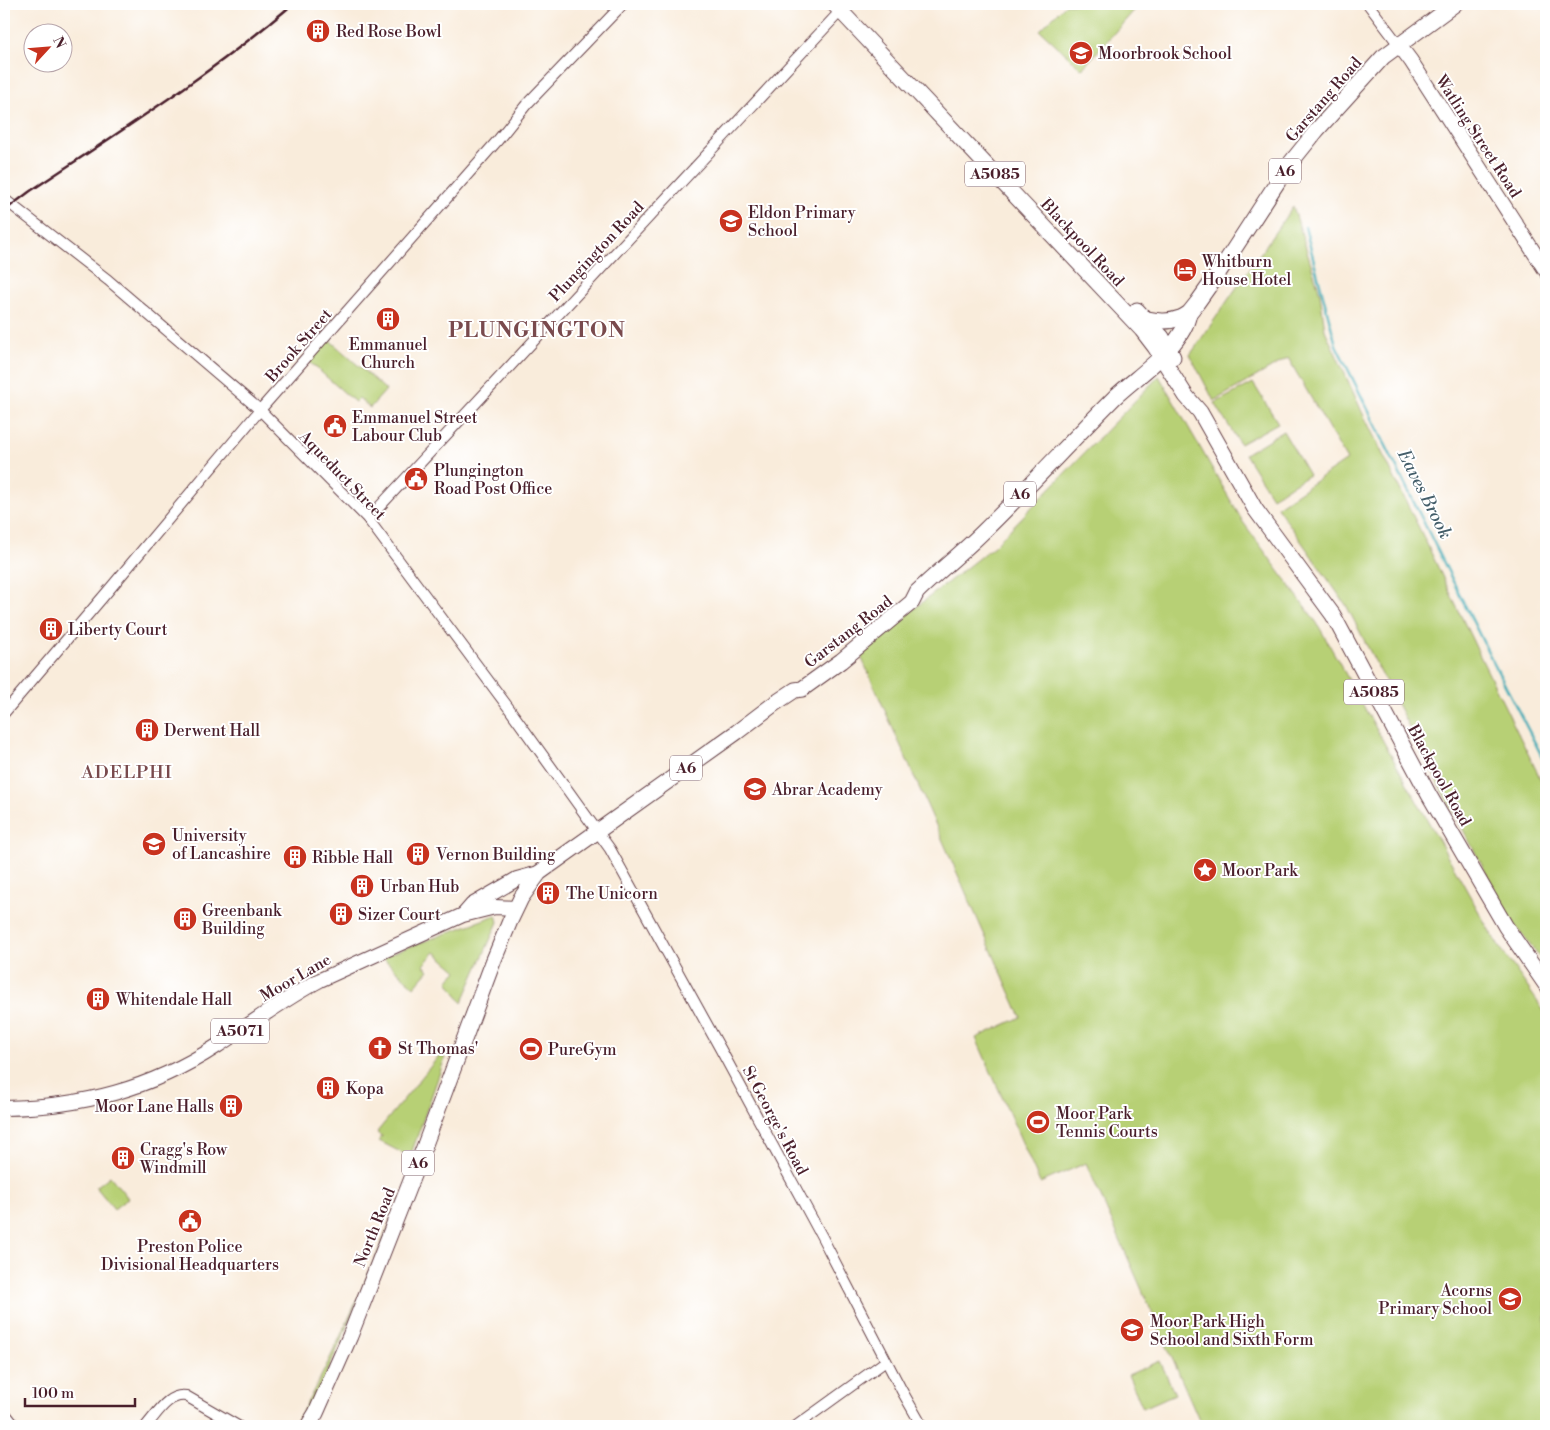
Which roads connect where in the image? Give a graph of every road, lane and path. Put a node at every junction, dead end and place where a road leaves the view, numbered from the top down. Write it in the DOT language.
graph roads {
  1 [pos="623,4"];
  2 [pos="1368,4"];
  3 [pos="1456,4"];
  4 [pos="842,5"];
  5 [pos="1399,45"];
  6 [pos="4,199"];
  7 [pos="1546,271"];
  8 [pos="1185,316"];
  9 [pos="1144,318"];
  10 [pos="1162,347"];
  11 [pos="1144,373"];
  12 [pos="1175,379"];
  13 [pos="1119,393"];
  14 [pos="1194,404"];
  15 [pos="260,410"];
  16 [pos="368,519"];
  17 [pos="4,713"];
  18 [pos="597,831"];
  19 [pos="539,873"];
  20 [pos="480,900"];
  21 [pos="518,903"];
  22 [pos="463,915"];
  23 [pos="1546,985"];
  24 [pos="4,1108"];
  25 [pos="886,1361"];
  26 [pos="4,1412"];
  27 [pos="15,1426"];
  28 [pos="146,1426"];
  29 [pos="238,1426"];
  30 [pos="308,1426"];
  31 [pos="796,1426"];
  32 [pos="922,1426"];
  1 -- 15 [label="street, Brook Street"];
  2 -- 5 [label="street"];
  3 -- 5 [label="highway, Garstang Road / A6"];
  4 -- 9 [label="highway, Blackpool Road / A5085"];
  4 -- 10 [label="highway, Blackpool Road / A5085"];
  4 -- 16 [label="street, Plungington Road"];
  5 -- 7 [label="main road, Watling Street Road"];
  5 -- 8 [label="highway, Garstang Road / A6"];
  6 -- 15 [label="street, Aqueduct Street"];
  8 -- 9 [label="highway"];
  8 -- 10 [label="highway, Garstang Road / A6"];
  9 -- 10 [label="highway, Blackpool Road / A5085"];
  10 -- 11 [label="highway, Garstang Road / A6"];
  10 -- 12 [label="highway, Blackpool Road / A5085"];
  10 -- 13 [label="highway, Garstang Road / A6"];
  10 -- 14 [label="highway, Blackpool Road / A5085"];
  11 -- 12 [label="highway"];
  11 -- 13 [label="highway, Garstang Road / A6"];
  12 -- 14 [label="highway, Blackpool Road / A5085"];
  13 -- 18 [label="highway, Garstang Road / A6"];
  14 -- 23 [label="highway, Blackpool Road / A5085"];
  15 -- 16 [label="street, Aqueduct Street"];
  15 -- 17 [label="street, Brook Street"];
  16 -- 18 [label="street, Aqueduct Street"];
  18 -- 19 [label="highway, Moor Lane / A6"];
  18 -- 25 [label="street, St George's Road"];
  19 -- 20 [label="main road, Moor Lane / A5071"];
  19 -- 21 [label="highway, Moor Lane / A6"];
  20 -- 21 [label="main road"];
  20 -- 22 [label="main road, Moor Lane / A5071"];
  21 -- 22 [label="main road, Moor Lane / A5071"];
  21 -- 30 [label="highway, North Road / A6"];
  22 -- 24 [label="main road, Moor Lane / A5071"];
  25 -- 31 [label="street"];
  25 -- 32 [label="street, St George's Road"];
  26 -- 27 [label="street"];
  28 -- 29 [label="street"];
}
